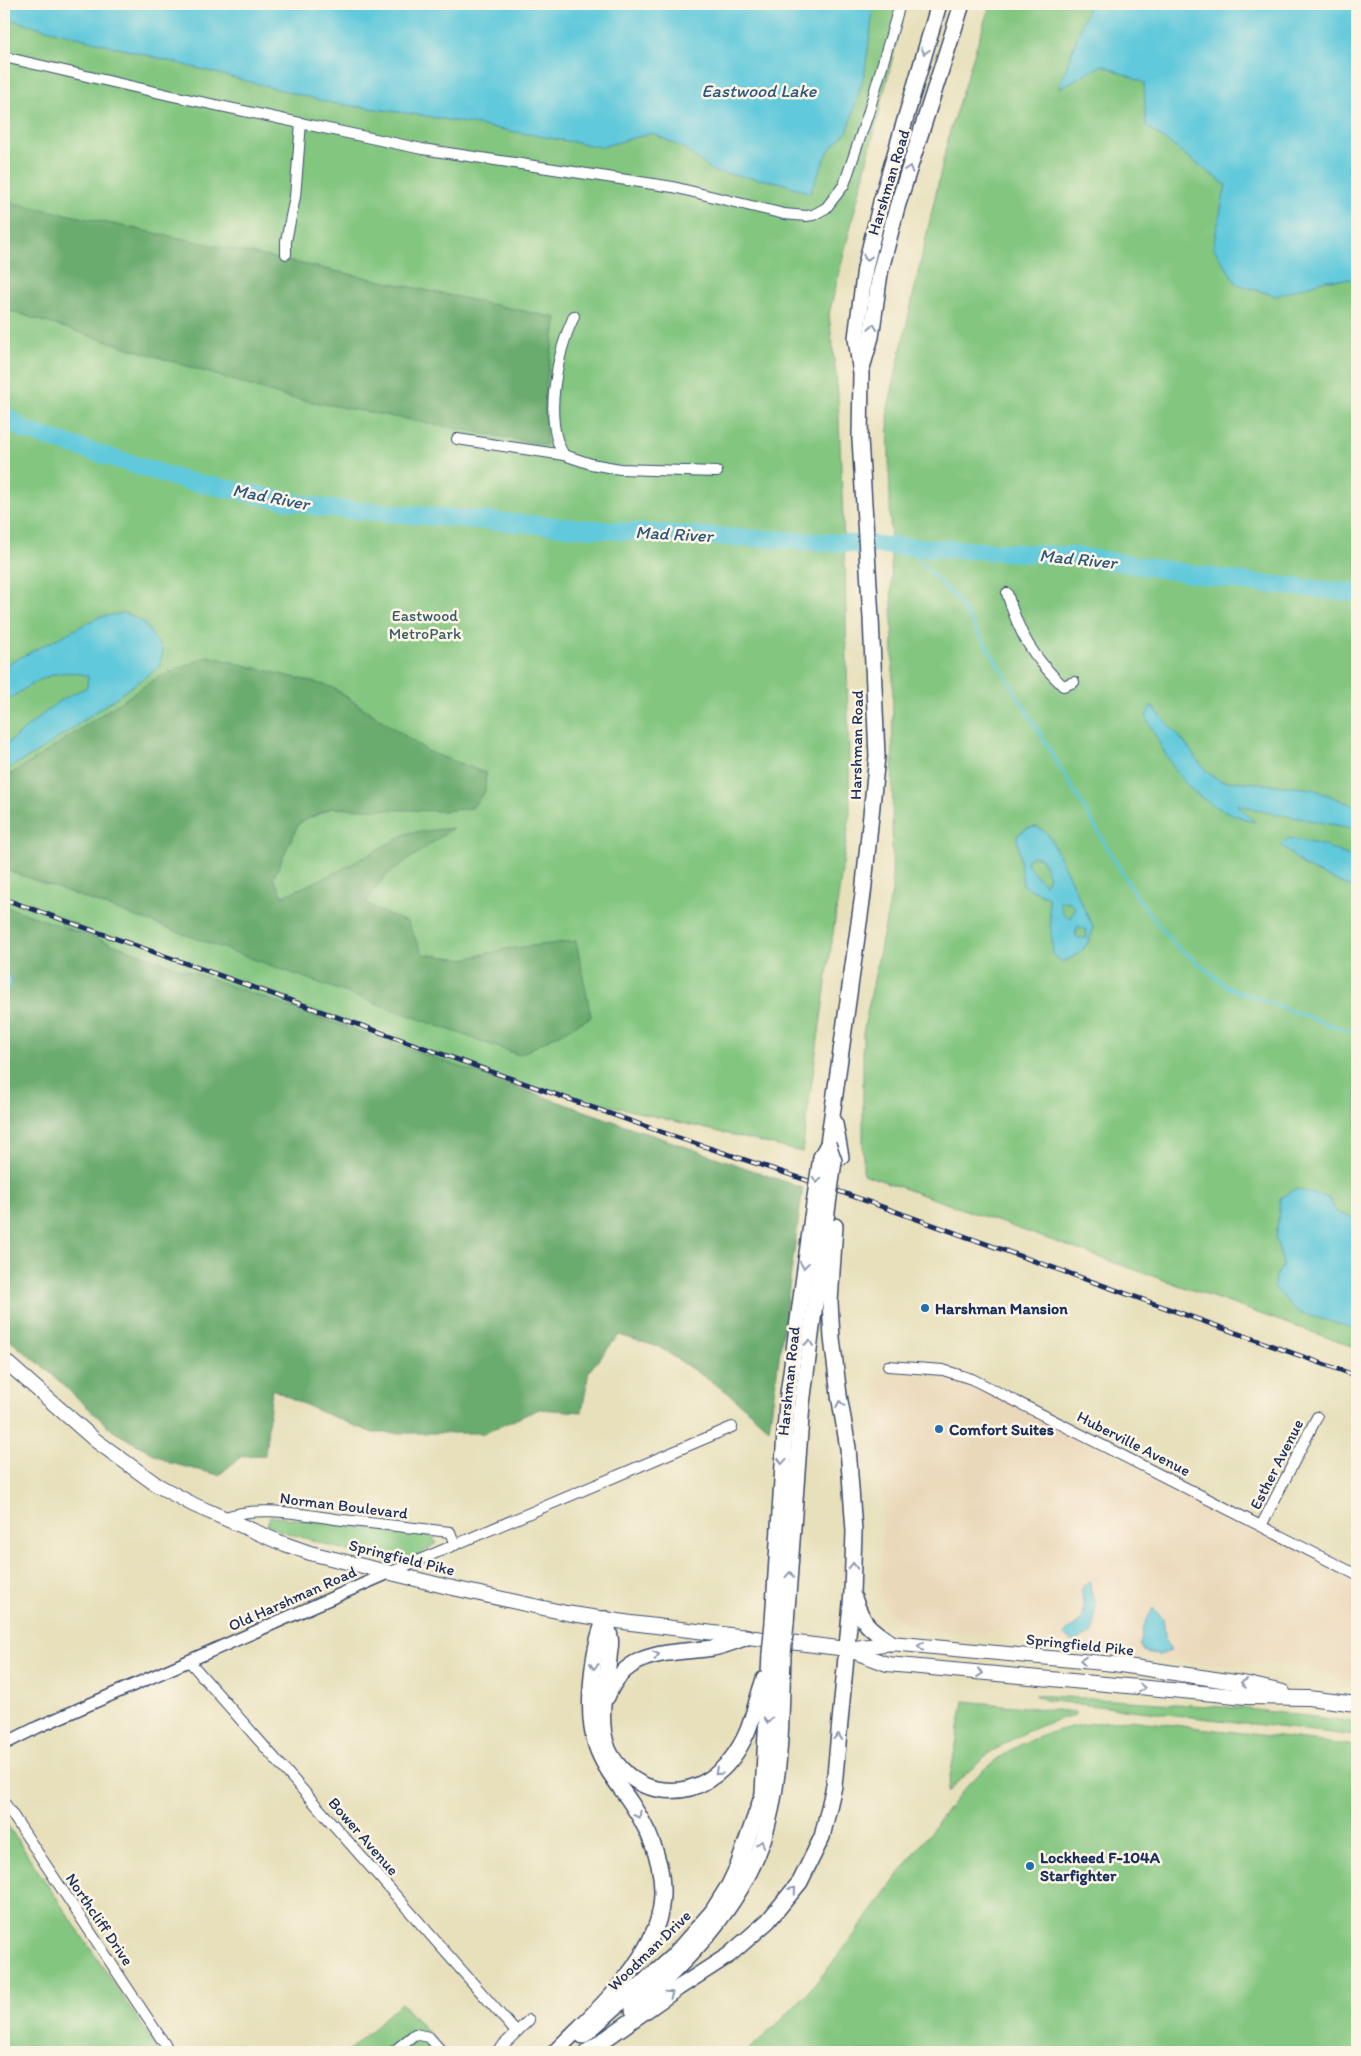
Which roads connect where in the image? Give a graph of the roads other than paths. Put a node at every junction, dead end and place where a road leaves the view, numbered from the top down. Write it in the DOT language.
graph roads {
  1 [pos="900,4"];
  2 [pos="939,4"];
  3 [pos="962,4"];
  4 [pos="4,57"];
  5 [pos="301,123"];
  6 [pos="286,254"];
  7 [pos="574,316"];
  8 [pos="861,374"];
  9 [pos="457,439"];
  10 [pos="564,455"];
  11 [pos="717,472"];
  12 [pos="1007,593"];
  13 [pos="1074,682"];
  14 [pos="832,1110"];
  15 [pos="825,1221"];
  16 [pos="4,1360"];
  17 [pos="888,1366"];
  18 [pos="1317,1417"];
  19 [pos="732,1426"];
  20 [pos="222,1518"];
  21 [pos="1261,1526"];
  22 [pos="455,1545"];
  23 [pos="390,1572"];
  24 [pos="1357,1574"];
  25 [pos="852,1593"];
  26 [pos="605,1619"];
  27 [pos="747,1637"];
  28 [pos="891,1644"];
  29 [pos="847,1649"];
  30 [pos="774,1658"];
  31 [pos="189,1661"];
  32 [pos="1308,1698"];
  33 [pos="1357,1704"];
  34 [pos="603,1713"];
  35 [pos="4,1744"];
  36 [pos="4,1802"];
  37 [pos="529,2020"];
  38 [pos="516,2032"];
  39 [pos="170,2052"];
  40 [pos="393,2052"];
  41 [pos="442,2052"];
  42 [pos="496,2052"];
  43 [pos="555,2052"];
  44 [pos="566,2052"];
  45 [pos="586,2052"];
  1 -- 5 [label="street"];
  2 -- 8 [label="main road, Harshman Road, one-way"];
  8 -- 3 [label="main road, Harshman Road, one-way"];
  4 -- 5 [label="street"];
  5 -- 6 [label="street"];
  7 -- 10 [label="street"];
  8 -- 14 [label="main road, Harshman Road"];
  9 -- 10 [label="street"];
  10 -- 11 [label="street"];
  12 -- 13 [label="street"];
  14 -- 15 [label="main road, Harshman Road, bridge"];
  14 -- 15 [label="main road"];
  25 -- 15 [label="main road, one-way"];
  15 -- 30 [label="main road, Harshman Road, bridge"];
  16 -- 20 [label="main road, Springfield Pike"];
  17 -- 21 [label="street, Huberville Avenue"];
  18 -- 21 [label="street, Esther Avenue"];
  19 -- 22 [label="street, Old Harshman Road"];
  20 -- 22 [label="street, Norman Boulevard"];
  20 -- 23 [label="main road, Springfield Pike"];
  21 -- 24 [label="street, Huberville Avenue"];
  22 -- 23 [label="street, Old Harshman Road"];
  23 -- 26 [label="main road, Springfield Pike"];
  23 -- 31 [label="street, Old Harshman Road"];
  25 -- 28 [label="main road"];
  25 -- 29 [label="main road"];
  26 -- 27 [label="main road, Springfield Pike"];
  26 -- 34 [label="main road"];
  26 -- 43 [label="main road, one-way"];
  27 -- 29 [label="main road, Springfield Pike"];
  34 -- 27 [label="main road, one-way"];
  28 -- 29 [label="main road, Springfield Pike"];
  32 -- 28 [label="main road, Springfield Pike, one-way"];
  29 -- 32 [label="main road, Springfield Pike, one-way"];
  45 -- 29 [label="main road, one-way"];
  30 -- 34 [label="main road, one-way"];
  30 -- 44 [label="main road, Woodman Drive, one-way"];
  45 -- 30 [label="main road, Woodman Drive, one-way"];
  31 -- 35 [label="street, Old Harshman Road"];
  31 -- 38 [label="street, Bower Avenue"];
  32 -- 33 [label="main road, Springfield Pike"];
  36 -- 39 [label="street, Northcliff Drive"];
  37 -- 38 [label="street"];
  38 -- 42 [label="street"];
  40 -- 41 [label="street"];
}
